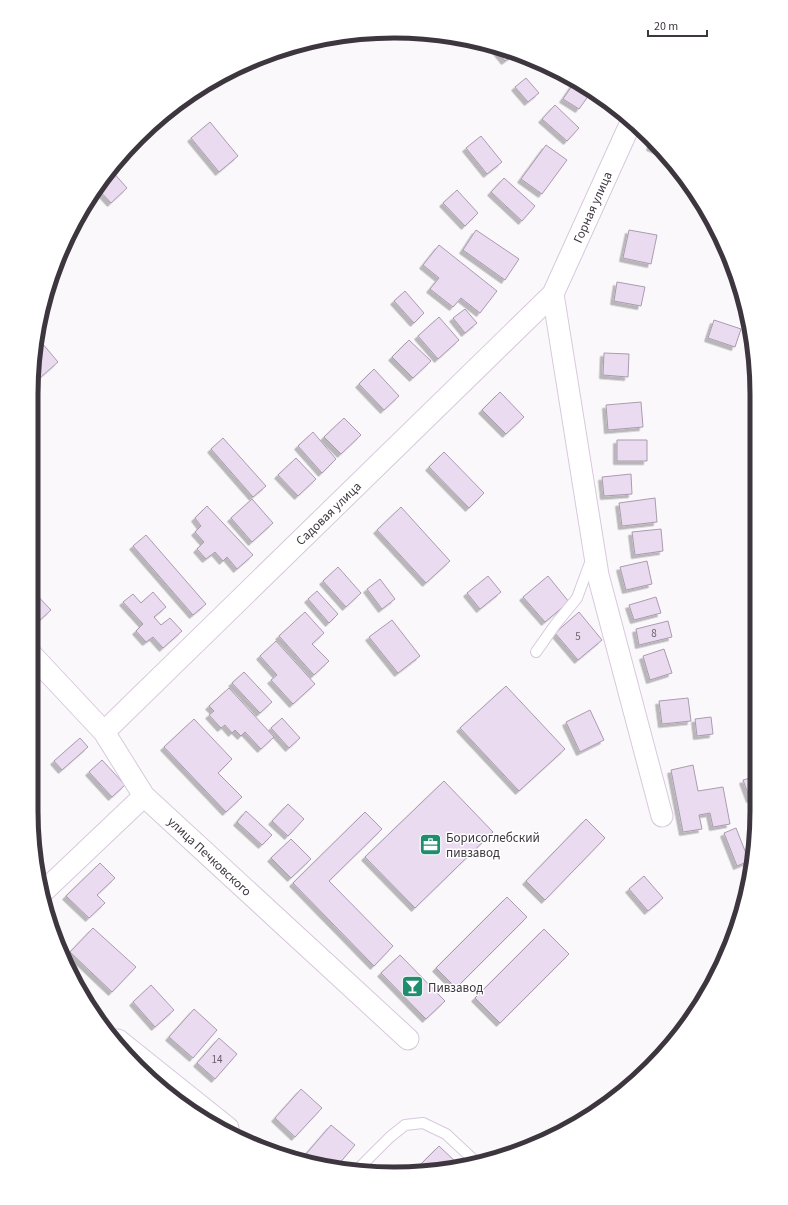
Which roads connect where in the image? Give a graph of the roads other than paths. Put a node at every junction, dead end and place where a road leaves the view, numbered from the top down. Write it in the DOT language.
graph roads {
  1 [pos="629,126"];
  2 [pos="553,294"];
  3 [pos="594,553"];
  4 [pos="536,652"];
  5 [pos="38,661"];
  6 [pos="104,732"];
  7 [pos="144,796"];
  8 [pos="662,816"];
  9 [pos="47,888"];
  10 [pos="408,1040"];
  11 [pos="133,1054"];
  12 [pos="177,1093"];
  13 [pos="472,1158"];
  14 [pos="362,1165"];
  1 -- 2 [label="street, Горная улица"];
  2 -- 3 [label="street"];
  2 -- 6 [label="street, Садовая улица"];
  3 -- 4 [label="lane"];
  3 -- 8 [label="street"];
  5 -- 6 [label="street, улица Печковского"];
  6 -- 7 [label="street, улица Печковского"];
  7 -- 9 [label="street"];
  7 -- 10 [label="street, улица Печковского"];
  11 -- 12 [label="street"];
  13 -- 14 [label="lane"];
}
